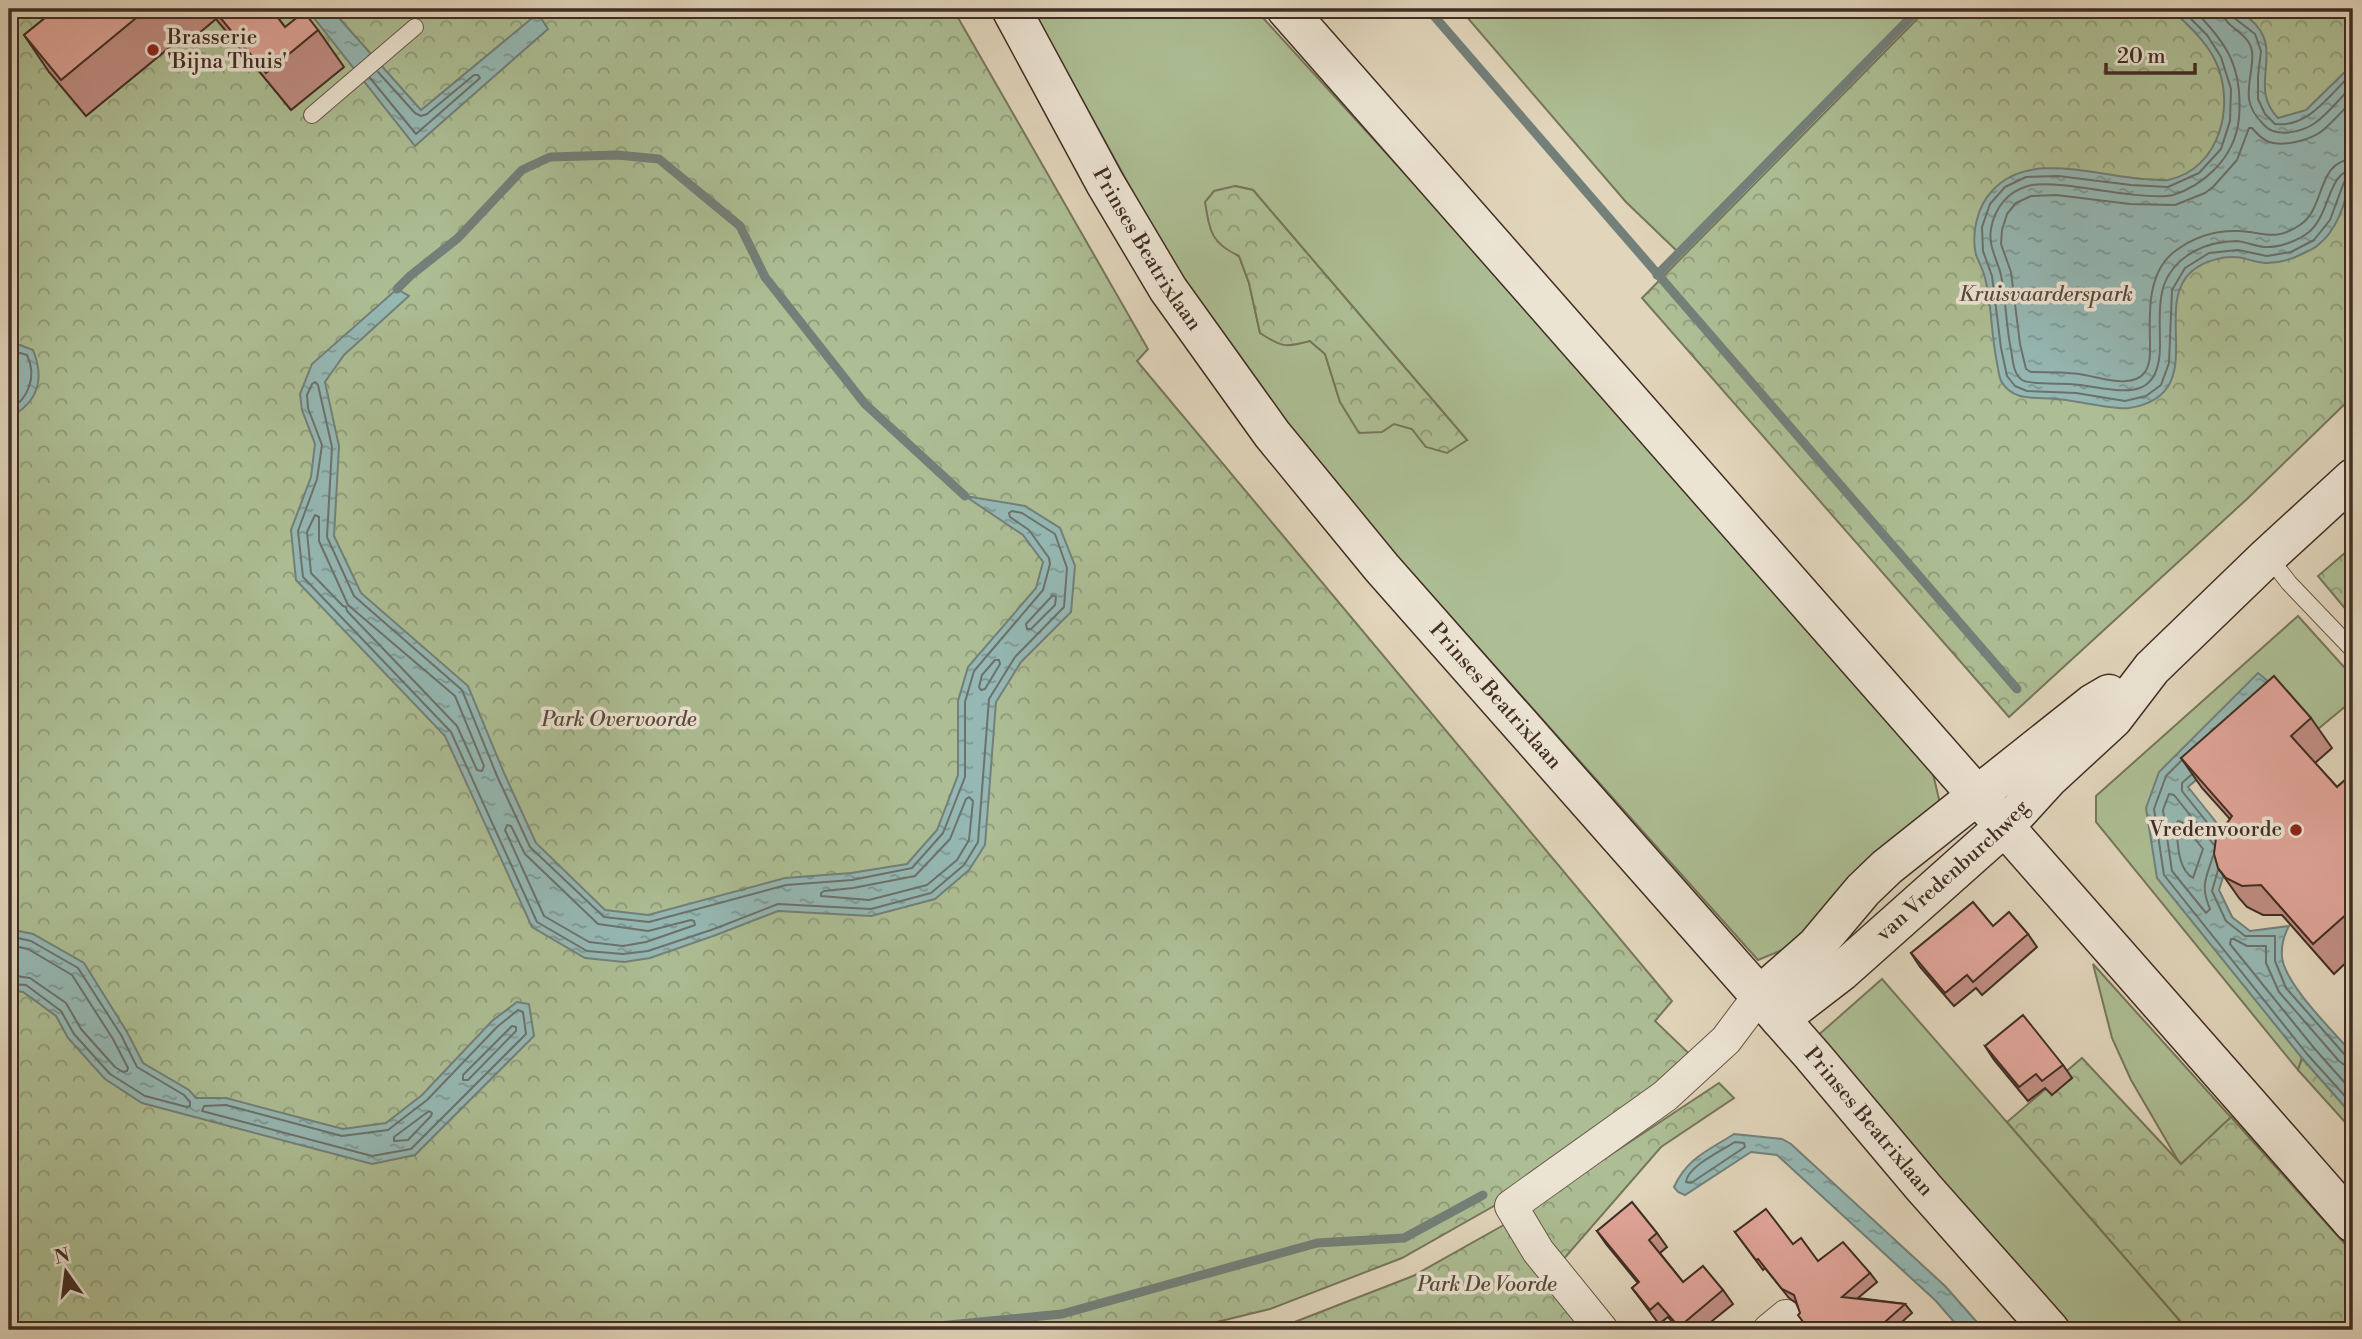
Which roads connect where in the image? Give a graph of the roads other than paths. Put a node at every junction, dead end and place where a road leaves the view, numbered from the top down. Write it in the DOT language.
graph roads {
  1 [pos="1011,9"];
  2 [pos="1286,9"];
  3 [pos="415,27"];
  4 [pos="312,115"];
  5 [pos="2353,478"];
  6 [pos="2267,556"];
  7 [pos="2353,650"];
  8 [pos="2152,668"];
  9 [pos="1977,795"];
  10 [pos="2005,826"];
  11 [pos="1769,1007"];
  12 [pos="2353,1223"];
  13 [pos="1602,1330"];
  14 [pos="2050,1330"];
  1 -- 11 [label="main road, Prinses Beatrixlaan"];
  2 -- 9 [label="main road"];
  3 -- 4 [label="lane"];
  5 -- 6 [label="main road, van Vredenburchweg"];
  6 -- 7 [label="lane"];
  6 -- 8 [label="main road, van Vredenburchweg"];
  8 -- 9 [label="main road, van Vredenburchweg"];
  8 -- 10 [label="main road, van Vredenburchweg"];
  9 -- 10 [label="main road"];
  9 -- 11 [label="main road, van Vredenburchweg"];
  10 -- 11 [label="main road, van Vredenburchweg"];
  10 -- 12 [label="main road"];
  11 -- 13 [label="street, van Vredenburchweg"];
  11 -- 14 [label="main road, Prinses Beatrixlaan"];
}
